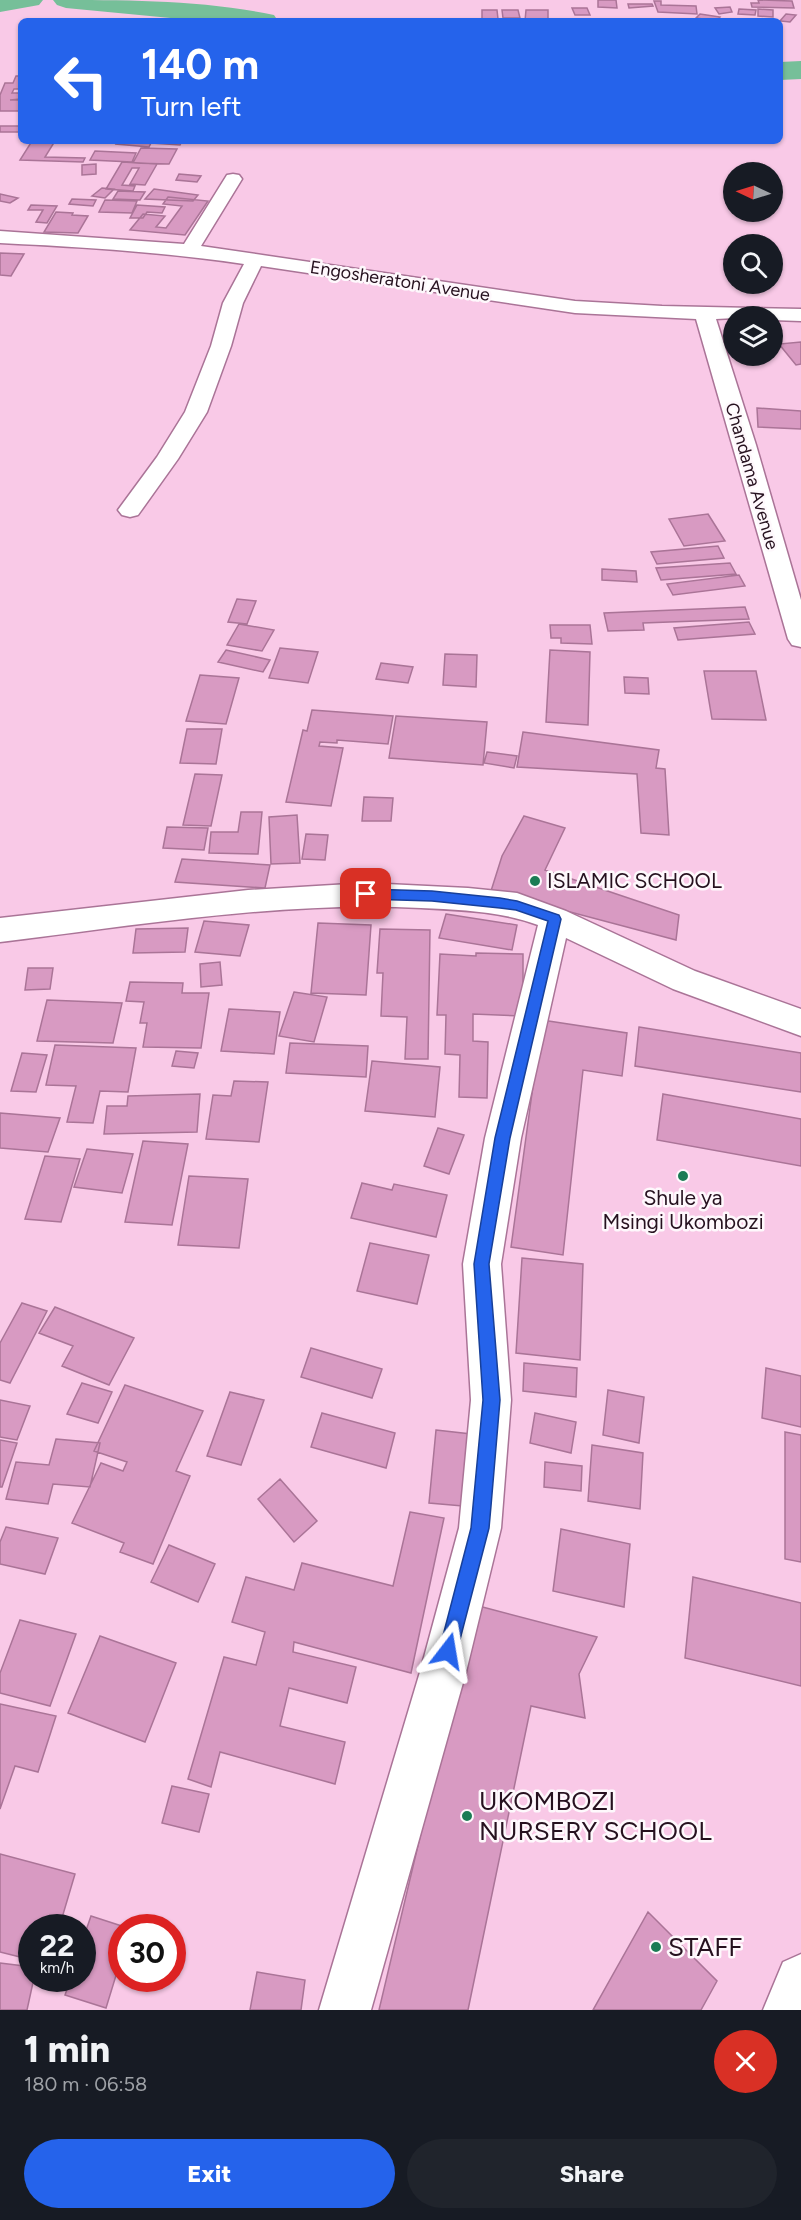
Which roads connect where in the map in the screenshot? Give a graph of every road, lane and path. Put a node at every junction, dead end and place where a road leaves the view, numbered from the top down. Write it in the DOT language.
graph roads {
  1 [pos="233,179"];
  2 [pos="0,237"];
  3 [pos="189,250"];
  4 [pos="255,260"];
  5 [pos="704,313"];
  6 [pos="801,315"];
  7 [pos="130,510"];
  8 [pos="801,639"];
  9 [pos="555,919"];
  10 [pos="0,930"];
  11 [pos="801,1023"];
  12 [pos="801,1980"];
  13 [pos="345,2010"];
  14 [pos="789,2010"];
  1 -- 3 [label="street"];
  2 -- 3 [label="street, Engosheratoni Avenue"];
  3 -- 4 [label="street, Engosheratoni Avenue"];
  4 -- 5 [label="street, Engosheratoni Avenue"];
  4 -- 7 [label="street"];
  5 -- 6 [label="street, Engosheratoni Avenue"];
  5 -- 8 [label="street, Chandama Avenue"];
  9 -- 10 [label="street"];
  9 -- 11 [label="street"];
  9 -- 13 [label="street"];
  12 -- 14 [label="street"];
}
